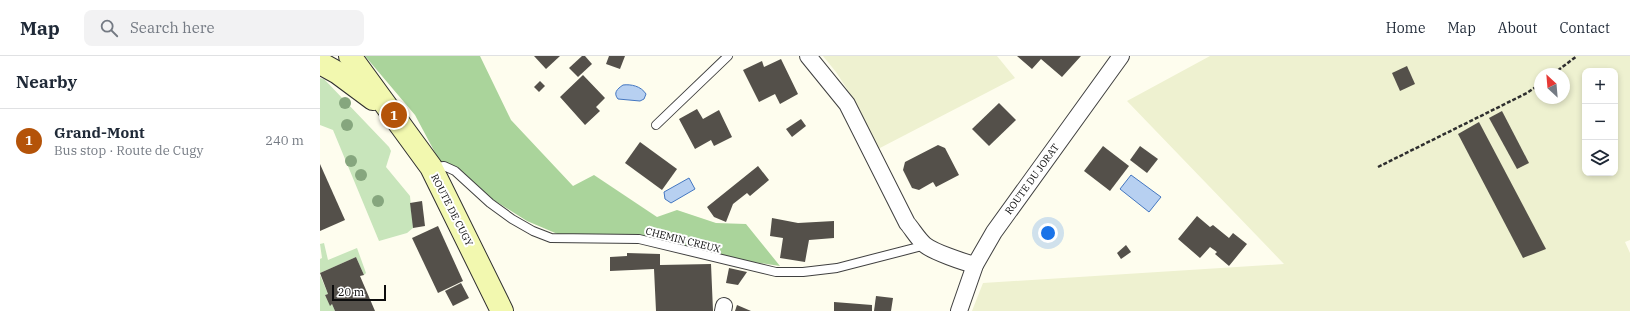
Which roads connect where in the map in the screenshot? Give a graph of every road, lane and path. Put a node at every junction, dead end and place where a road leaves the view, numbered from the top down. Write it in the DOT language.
graph roads {
  1 [pos="350,56"];
  2 [pos="728,56"];
  3 [pos="808,56"];
  4 [pos="1120,56"];
  5 [pos="1577,56"];
  6 [pos="320,63"];
  7 [pos="1561,68"];
  8 [pos="1534,88"];
  9 [pos="394,115"];
  10 [pos="656,125"];
  11 [pos="1378,166"];
  12 [pos="431,167"];
  13 [pos="926,246"];
  14 [pos="975,265"];
  15 [pos="502,311"];
  16 [pos="959,311"];
  1 -- 9 [label="main road, ROUTE DE CUGY"];
  2 -- 10 [label="lane"];
  3 -- 13 [label="street"];
  4 -- 14 [label="street, ROUTE DU JORAT"];
  5 -- 7 [label="path"];
  6 -- 9 [label="main road, ROUTE DE CUGY"];
  8 -- 11 [label="path"];
  9 -- 12 [label="main road, ROUTE DE CUGY"];
  12 -- 13 [label="lane, CHEMIN CREUX"];
  12 -- 15 [label="main road, ROUTE DE CUGY"];
  13 -- 14 [label="street"];
  14 -- 16 [label="street, ROUTE DU JORAT"];
}
